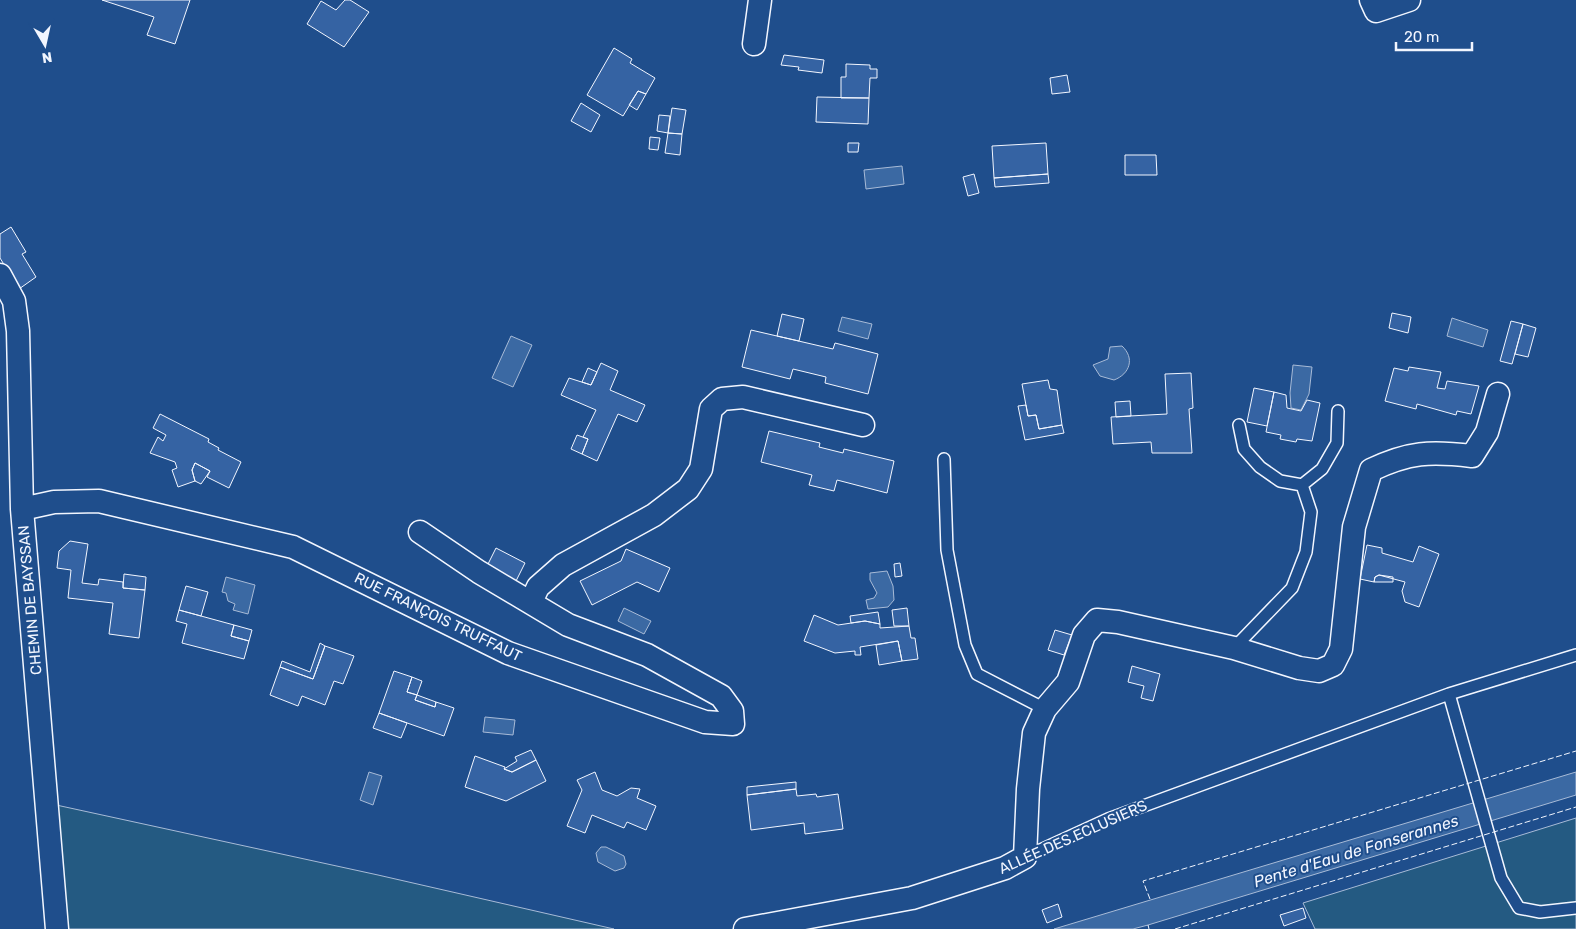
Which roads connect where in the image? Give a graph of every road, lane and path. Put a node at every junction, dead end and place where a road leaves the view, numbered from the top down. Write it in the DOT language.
graph roads {
  1 [pos="760,0"];
  2 [pos="1371,0"];
  3 [pos="1409,0"];
  4 [pos="754,44"];
  5 [pos="0,275"];
  6 [pos="1498,394"];
  7 [pos="1338,411"];
  8 [pos="863,425"];
  9 [pos="1239,425"];
  10 [pos="944,459"];
  11 [pos="1302,485"];
  12 [pos="22,509"];
  13 [pos="420,532"];
  14 [pos="531,602"];
  15 [pos="1234,648"];
  16 [pos="1576,655"];
  17 [pos="1449,694"];
  18 [pos="1045,709"];
  19 [pos="1026,857"];
  20 [pos="1576,908"];
  21 [pos="57,929"];
  22 [pos="745,929"];
  1 -- 4 [label="street"];
  2 -- 3 [label="street"];
  5 -- 12 [label="street, CHEMIN DE BAYSSAN"];
  6 -- 15 [label="street"];
  7 -- 11 [label="lane"];
  8 -- 14 [label="street"];
  9 -- 11 [label="lane"];
  10 -- 18 [label="lane"];
  11 -- 15 [label="lane"];
  12 -- 14 [label="street, RUE FRANÇOIS TRUFFAUT"];
  12 -- 21 [label="street, CHEMIN DE BAYSSAN"];
  13 -- 14 [label="street, RUE FRANÇOIS TRUFFAUT"];
  15 -- 18 [label="street"];
  16 -- 17 [label="lane, ALLÉE DES ECLUSIERS"];
  17 -- 19 [label="lane, ALLÉE DES ECLUSIERS"];
  17 -- 20 [label="lane"];
  18 -- 19 [label="street"];
  19 -- 22 [label="street, ALLÉE DES ECLUSIERS"];
}
